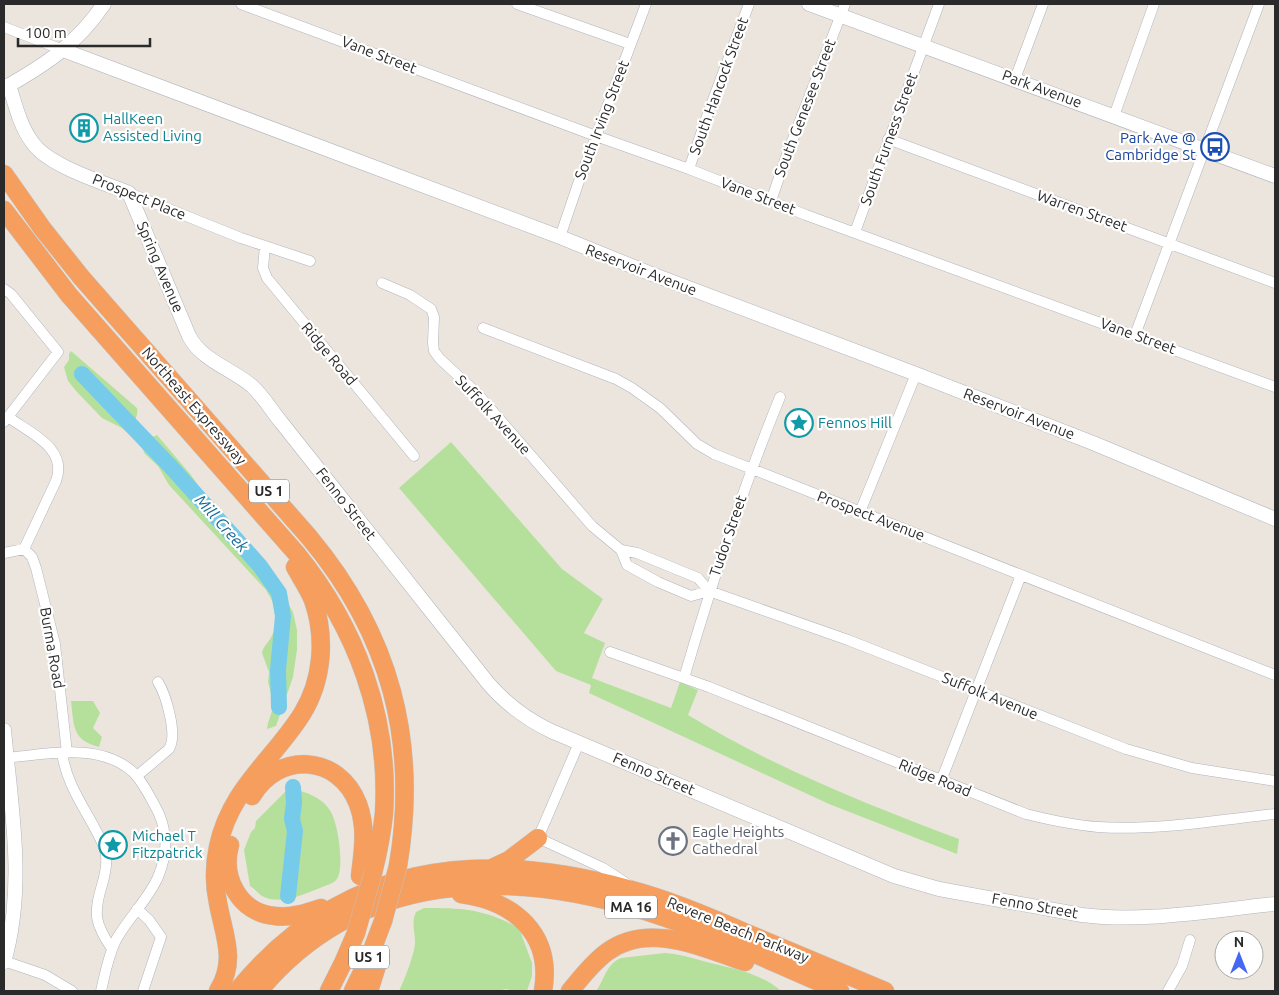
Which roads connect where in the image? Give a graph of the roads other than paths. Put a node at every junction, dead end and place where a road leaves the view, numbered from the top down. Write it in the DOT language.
graph roads {
  1 [pos="104,4"];
  2 [pos="241,4"];
  3 [pos="517,4"];
  4 [pos="646,4"];
  5 [pos="750,4"];
  6 [pos="809,4"];
  7 [pos="939,4"];
  8 [pos="1043,4"];
  9 [pos="1154,4"];
  10 [pos="1259,4"];
  11 [pos="843,9"];
  12 [pos="4,27"];
  13 [pos="630,44"];
  14 [pos="924,46"];
  15 [pos="63,50"];
  16 [pos="1015,79"];
  17 [pos="6,87"];
  18 [pos="1114,116"];
  19 [pos="596,136"];
  20 [pos="888,139"];
  21 [pos="1205,150"];
  22 [pos="689,169"];
  23 [pos="4,174"];
  24 [pos="1275,176"];
  25 [pos="129,193"];
  26 [pos="771,201"];
  27 [pos="4,210"];
  28 [pos="855,232"];
  29 [pos="560,237"];
  30 [pos="1170,243"];
  31 [pos="265,246"];
  32 [pos="310,262"];
  33 [pos="382,283"];
  34 [pos="1275,283"];
  35 [pos="4,289"];
  36 [pos="483,328"];
  37 [pos="1135,335"];
  38 [pos="192,341"];
  39 [pos="916,374"];
  40 [pos="1275,387"];
  41 [pos="780,397"];
  42 [pos="6,419"];
  43 [pos="414,456"];
  44 [pos="751,469"];
  45 [pos="860,512"];
  46 [pos="1275,519"];
  47 [pos="278,533"];
  48 [pos="24,549"];
  49 [pos="621,550"];
  50 [pos="4,553"];
  51 [pos="1021,575"];
  52 [pos="709,591"];
  53 [pos="610,652"];
  54 [pos="1275,675"];
  55 [pos="684,678"];
  56 [pos="158,682"];
  57 [pos="977,690"];
  58 [pos="4,730"];
  59 [pos="579,743"];
  60 [pos="64,753"];
  61 [pos="5,758"];
  62 [pos="137,776"];
  63 [pos="941,781"];
  64 [pos="1275,781"];
  65 [pos="1275,814"];
  66 [pos="538,838"];
  67 [pos="487,869"];
  68 [pos="367,875"];
  69 [pos="636,891"];
  70 [pos="408,895"];
  71 [pos="352,898"];
  72 [pos="1275,904"];
  73 [pos="137,909"];
  74 [pos="383,921"];
  75 [pos="1190,940"];
  76 [pos="112,949"];
  77 [pos="4,962"];
  78 [pos="808,978"];
  79 [pos="72,991"];
  80 [pos="101,991"];
  81 [pos="143,991"];
  82 [pos="218,991"];
  83 [pos="237,991"];
  84 [pos="259,991"];
  85 [pos="329,991"];
  86 [pos="353,991"];
  87 [pos="369,991"];
  88 [pos="543,991"];
  89 [pos="570,991"];
  90 [pos="827,991"];
  91 [pos="840,991"];
  92 [pos="885,991"];
  93 [pos="1168,991"];
  1 -- 15 [label="street"];
  2 -- 19 [label="street, Vane Street"];
  3 -- 13 [label="street"];
  4 -- 13 [label="street, South Irving Street"];
  5 -- 22 [label="street, South Hancock Street"];
  6 -- 11 [label="street, Park Avenue"];
  7 -- 14 [label="street, South Furness Street"];
  8 -- 16 [label="street"];
  9 -- 18 [label="street"];
  10 -- 21 [label="street"];
  11 -- 14 [label="street, Park Avenue"];
  11 -- 26 [label="street, South Genesee Street"];
  12 -- 15 [label="street, Reservoir Avenue"];
  13 -- 19 [label="street, South Irving Street"];
  14 -- 16 [label="street, Park Avenue"];
  14 -- 20 [label="street, South Furness Street"];
  15 -- 17 [label="street"];
  15 -- 29 [label="street, Reservoir Avenue"];
  16 -- 18 [label="street, Park Avenue"];
  17 -- 25 [label="street, Prospect Place"];
  18 -- 21 [label="street, Park Avenue"];
  19 -- 22 [label="street, Vane Street"];
  19 -- 29 [label="street, South Irving Street"];
  20 -- 28 [label="street, South Furness Street"];
  20 -- 30 [label="street, Warren Street"];
  21 -- 24 [label="street, Park Avenue"];
  21 -- 30 [label="street"];
  22 -- 26 [label="street, Vane Street"];
  23 -- 74 [label="highway, Northeast Expressway / US 1, bridge"];
  25 -- 31 [label="street, Prospect Place"];
  25 -- 38 [label="street, Spring Avenue"];
  26 -- 28 [label="street, Vane Street"];
  27 -- 47 [label="highway, Northeast Expressway / US 1"];
  28 -- 37 [label="street, Vane Street"];
  29 -- 39 [label="street, Reservoir Avenue"];
  30 -- 34 [label="street, Warren Street"];
  30 -- 37 [label="street"];
  31 -- 32 [label="street, Prospect Place"];
  31 -- 43 [label="street, Ridge Road"];
  33 -- 49 [label="street, Suffolk Avenue"];
  35 -- 42 [label="street"];
  36 -- 44 [label="street, Prospect Avenue"];
  37 -- 40 [label="street, Vane Street"];
  38 -- 59 [label="street, Fenno Street"];
  39 -- 45 [label="street"];
  39 -- 46 [label="street, Reservoir Avenue"];
  41 -- 44 [label="street, Tudor Street"];
  42 -- 48 [label="street"];
  44 -- 45 [label="street, Prospect Avenue"];
  44 -- 52 [label="street, Tudor Street"];
  45 -- 51 [label="street, Prospect Avenue"];
  47 -- 68 [label="highway, Northeast Expressway / US 1"];
  47 -- 82 [label="highway"];
  48 -- 50 [label="street"];
  48 -- 60 [label="street, Burma Road"];
  49 -- 52 [label="street, Suffolk Avenue"];
  49 -- 52 [label="street, Suffolk Avenue"];
  51 -- 54 [label="street, Prospect Avenue"];
  51 -- 57 [label="street"];
  52 -- 55 [label="street, Tudor Street"];
  52 -- 57 [label="street, Suffolk Avenue"];
  53 -- 55 [label="street, Ridge Road"];
  55 -- 63 [label="street, Ridge Road"];
  56 -- 62 [label="street"];
  57 -- 63 [label="street"];
  57 -- 64 [label="street, Suffolk Avenue"];
  58 -- 61 [label="street"];
  59 -- 66 [label="street"];
  59 -- 72 [label="street, Fenno Street"];
  60 -- 61 [label="street"];
  60 -- 62 [label="street"];
  60 -- 76 [label="street, Burma Road"];
  61 -- 77 [label="street"];
  62 -- 73 [label="street"];
  63 -- 65 [label="street, Ridge Road"];
  66 -- 67 [label="highway"];
  66 -- 69 [label="street"];
  67 -- 69 [label="highway, Revere Beach Parkway / MA 16"];
  67 -- 71 [label="highway, Revere Beach Parkway / MA 16"];
  68 -- 71 [label="highway"];
  68 -- 85 [label="highway, Northeast Expressway / US 1, bridge"];
  69 -- 92 [label="highway, Revere Beach Parkway / MA 16"];
  70 -- 78 [label="highway, Revere Beach Parkway / MA 16"];
  70 -- 84 [label="highway, Revere Beach Parkway / MA 16"];
  70 -- 88 [label="highway"];
  71 -- 83 [label="highway, Revere Beach Parkway / MA 16"];
  73 -- 76 [label="street"];
  73 -- 81 [label="street"];
  74 -- 86 [label="highway, Northeast Expressway / US 1"];
  74 -- 87 [label="highway"];
  75 -- 93 [label="street"];
  76 -- 80 [label="street"];
  77 -- 79 [label="street"];
  78 -- 89 [label="highway"];
  78 -- 90 [label="street"];
  78 -- 91 [label="highway, Revere Beach Parkway / MA 16"];
}
